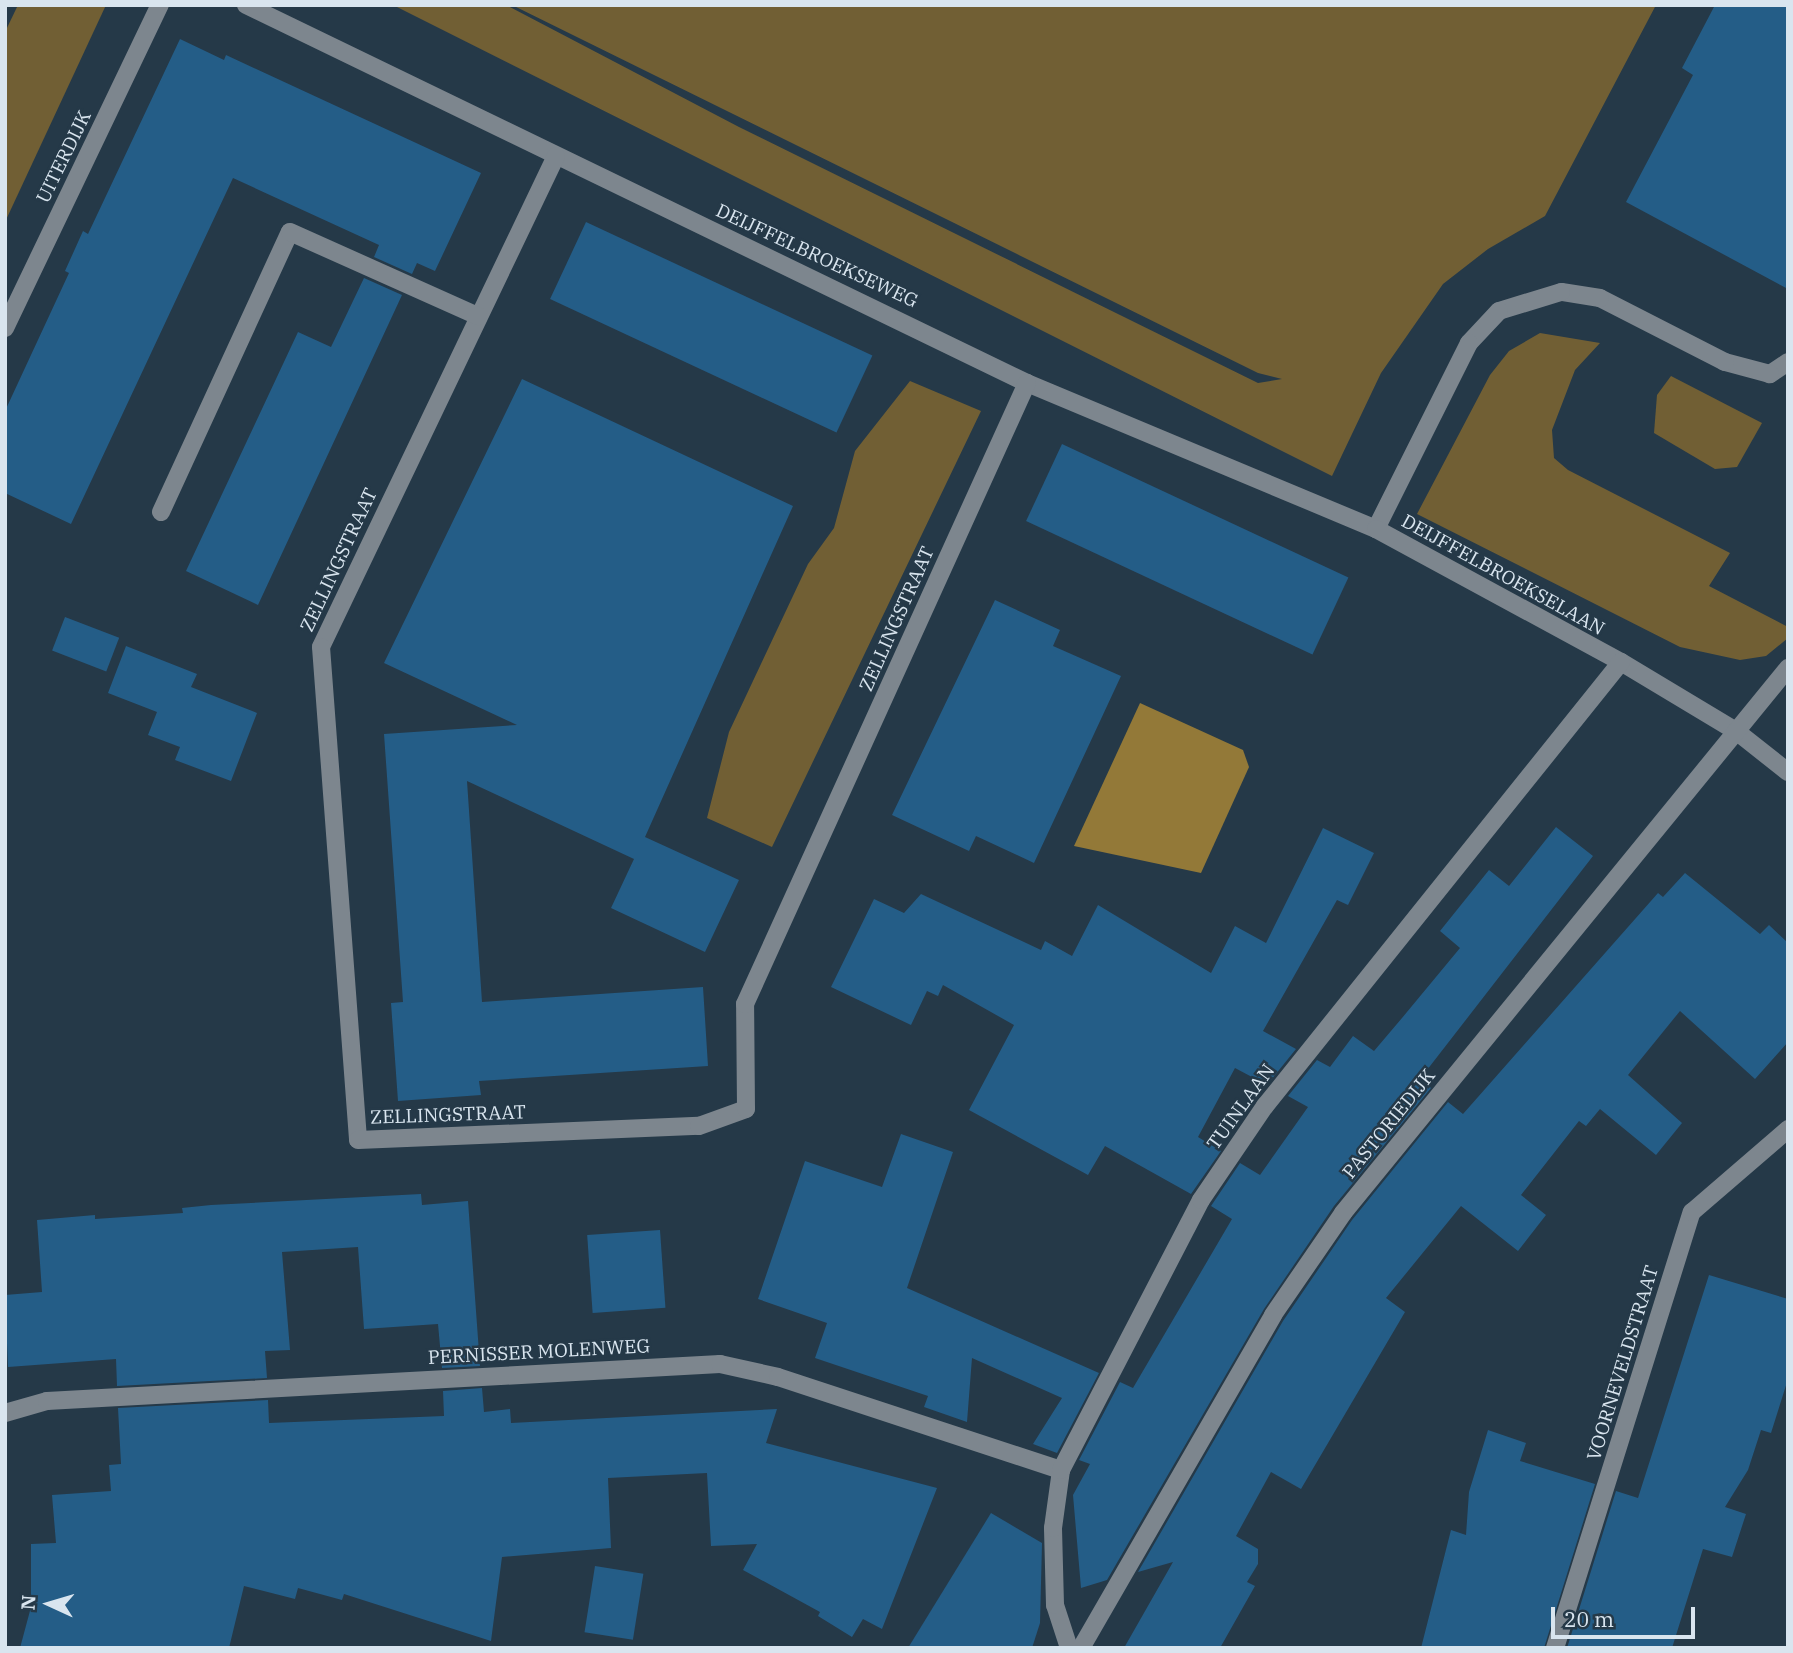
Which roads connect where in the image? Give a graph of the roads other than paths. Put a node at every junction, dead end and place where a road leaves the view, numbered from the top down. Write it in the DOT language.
graph roads {
  1 [pos="160,5"];
  2 [pos="246,5"];
  3 [pos="556,156"];
  4 [pos="478,316"];
  5 [pos="5,328"];
  6 [pos="1788,362"];
  7 [pos="1027,383"];
  8 [pos="161,512"];
  9 [pos="1376,530"];
  10 [pos="1621,662"];
  11 [pos="1788,668"];
  12 [pos="1736,731"];
  13 [pos="1788,772"];
  14 [pos="1788,1129"];
  15 [pos="5,1413"];
  16 [pos="1061,1470"];
  17 [pos="1069,1648"];
  18 [pos="1081,1648"];
  19 [pos="1555,1648"];
  1 -- 5 [label="street, UITERDIJK"];
  2 -- 3 [label="street, DEIJFFELBROEKSEWEG"];
  3 -- 4 [label="street, ZELLINGSTRAAT"];
  3 -- 7 [label="street, DEIJFFELBROEKSEWEG"];
  4 -- 7 [label="street, ZELLINGSTRAAT"];
  4 -- 8 [label="street"];
  6 -- 9 [label="street, DEIJFFELBROEKSELAAN"];
  7 -- 9 [label="street, DEIJFFELBROEKSEWEG"];
  9 -- 10 [label="street, DEIJFFELBROEKSELAAN"];
  10 -- 12 [label="street, DEIJFFELBROEKSELAAN"];
  10 -- 16 [label="street, TUINLAAN"];
  11 -- 12 [label="street, PASTORIEDIJK"];
  12 -- 13 [label="street, DEIJFFELBROEKSELAAN"];
  12 -- 18 [label="street, PASTORIEDIJK"];
  14 -- 19 [label="street, VOORNEVELDSTRAAT"];
  15 -- 16 [label="street, PERNISSER MOLENWEG"];
  16 -- 17 [label="street, TUINLAAN"];
}
